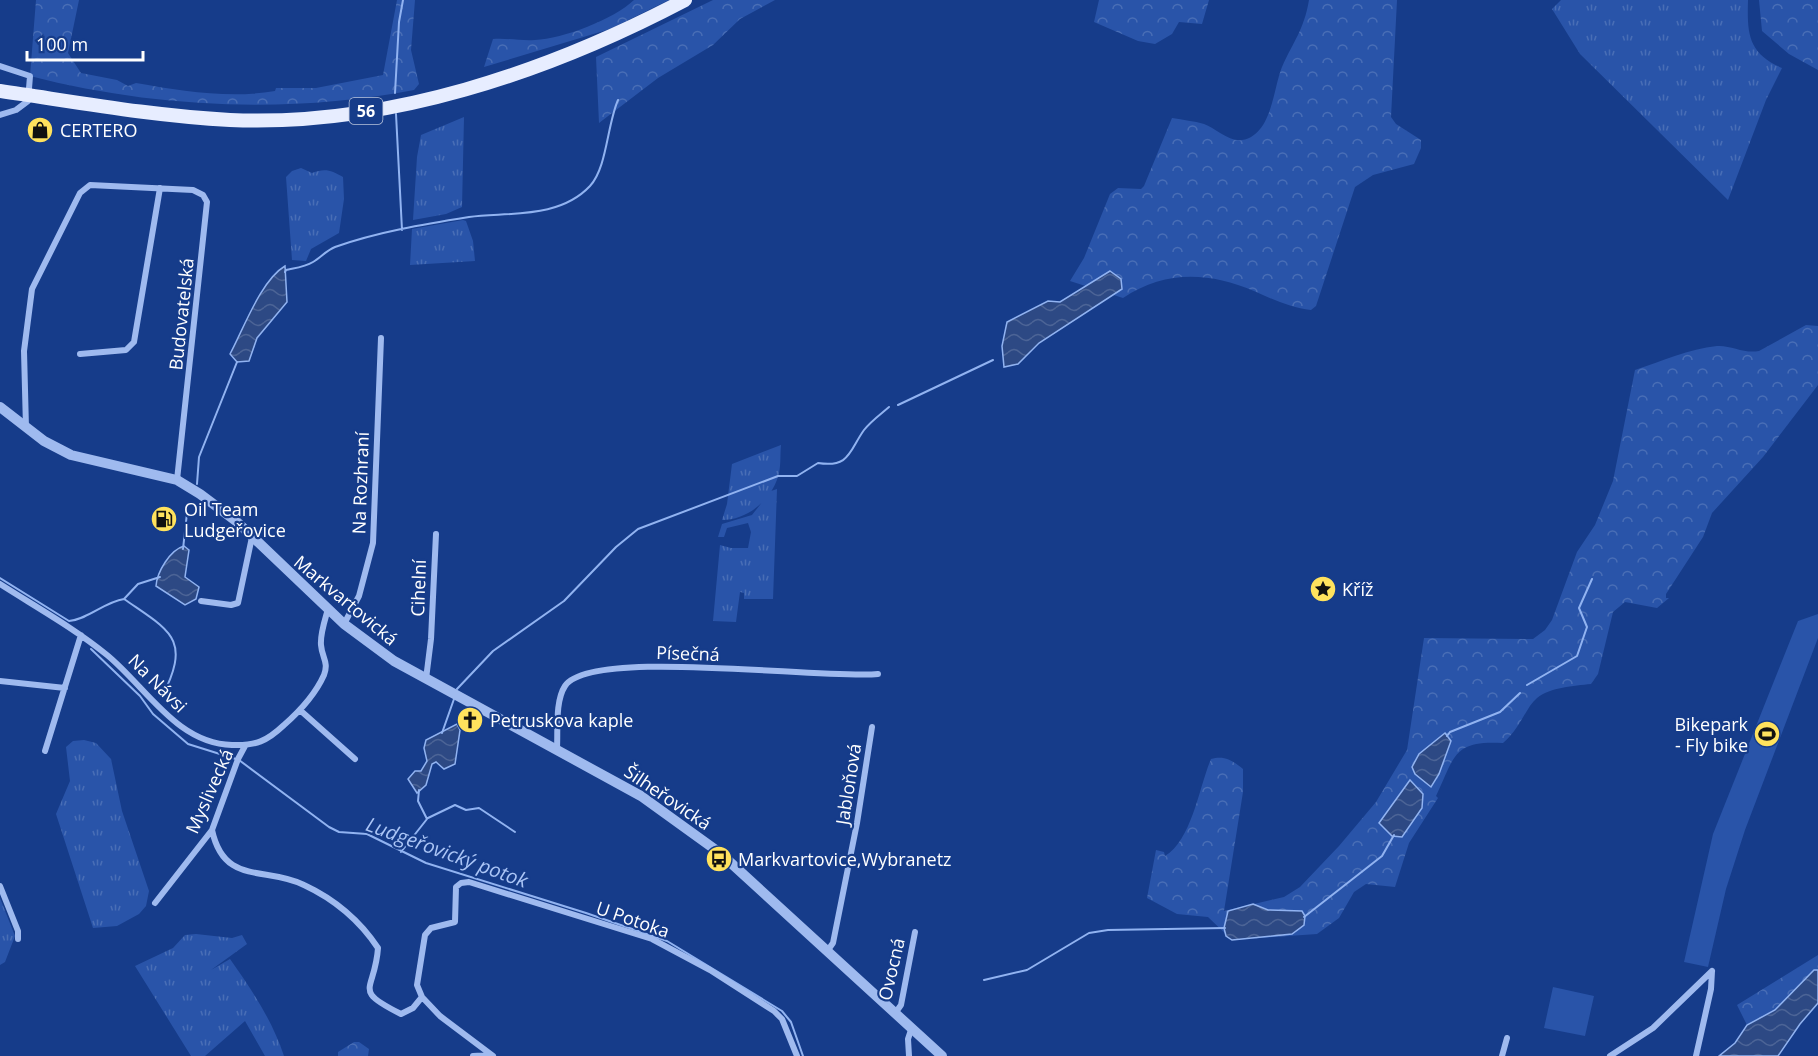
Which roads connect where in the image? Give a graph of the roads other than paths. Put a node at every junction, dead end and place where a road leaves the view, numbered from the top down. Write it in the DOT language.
graph roads {
  1 [pos="685,0"];
  2 [pos="0,66"];
  3 [pos="0,92"];
  4 [pos="28,96"];
  5 [pos="0,115"];
  6 [pos="160,188"];
  7 [pos="381,338"];
  8 [pos="80,354"];
  9 [pos="0,407"];
  10 [pos="26,429"];
  11 [pos="177,480"];
  12 [pos="436,534"];
  13 [pos="252,537"];
  14 [pos="0,584"];
  15 [pos="201,601"];
  16 [pos="328,609"];
  17 [pos="345,624"];
  18 [pos="81,635"];
  19 [pos="394,662"];
  20 [pos="878,674"];
  21 [pos="426,679"];
  22 [pos="0,681"];
  23 [pos="65,688"];
  24 [pos="301,711"];
  25 [pos="872,727"];
  26 [pos="245,746"];
  27 [pos="557,748"];
  28 [pos="45,751"];
  29 [pos="355,759"];
  30 [pos="212,830"];
  31 [pos="0,886"];
  32 [pos="155,903"];
  33 [pos="915,932"];
  34 [pos="18,939"];
  35 [pos="828,950"];
  36 [pos="422,997"];
  37 [pos="896,1012"];
  38 [pos="912,1027"];
  39 [pos="1507,1038"];
  40 [pos="473,1056"];
  41 [pos="492,1056"];
  42 [pos="796,1056"];
  43 [pos="909,1056"];
  44 [pos="942,1056"];
  45 [pos="1502,1056"];
  46 [pos="1610,1056"];
  47 [pos="1696,1056"];
  1 -- 4 [label="main road, 56"];
  2 -- 4 [label="street"];
  3 -- 4 [label="main road, 56"];
  4 -- 5 [label="street"];
  6 -- 8 [label="street, Budovatelská"];
  6 -- 10 [label="street, Budovatelská"];
  6 -- 11 [label="street, Budovatelská"];
  7 -- 17 [label="street, Na Rozhraní"];
  9 -- 10 [label="street, Markvartovická"];
  10 -- 11 [label="street, Markvartovická"];
  11 -- 13 [label="street, Markvartovická"];
  12 -- 21 [label="street, Cihelní"];
  13 -- 15 [label="street"];
  13 -- 16 [label="street, Markvartovická"];
  14 -- 18 [label="street, Na Návsi"];
  16 -- 17 [label="street, Markvartovická"];
  16 -- 24 [label="street, Na Návsi"];
  17 -- 19 [label="street, Markvartovická"];
  18 -- 23 [label="street"];
  18 -- 26 [label="street, Na Návsi"];
  19 -- 21 [label="street, Šilheřovická"];
  20 -- 27 [label="street, Písečná"];
  21 -- 27 [label="street, Šilheřovická"];
  22 -- 23 [label="street"];
  23 -- 28 [label="street"];
  24 -- 26 [label="street, Na Návsi"];
  24 -- 29 [label="street"];
  25 -- 35 [label="street, Jabloňová"];
  26 -- 30 [label="street, Myslivecká"];
  27 -- 35 [label="street, Šilheřovická"];
  30 -- 32 [label="street, Myslivecká"];
  30 -- 36 [label="street"];
  31 -- 34 [label="street"];
  33 -- 37 [label="street, Ovocná"];
  35 -- 37 [label="street, Šilheřovická"];
  36 -- 41 [label="street"];
  36 -- 42 [label="street, U Potoka"];
  37 -- 38 [label="street, Šilheřovická"];
  38 -- 43 [label="street"];
  38 -- 44 [label="street, Šilheřovická"];
  39 -- 45 [label="street"];
  40 -- 41 [label="street"];
  46 -- 47 [label="street"];
}
